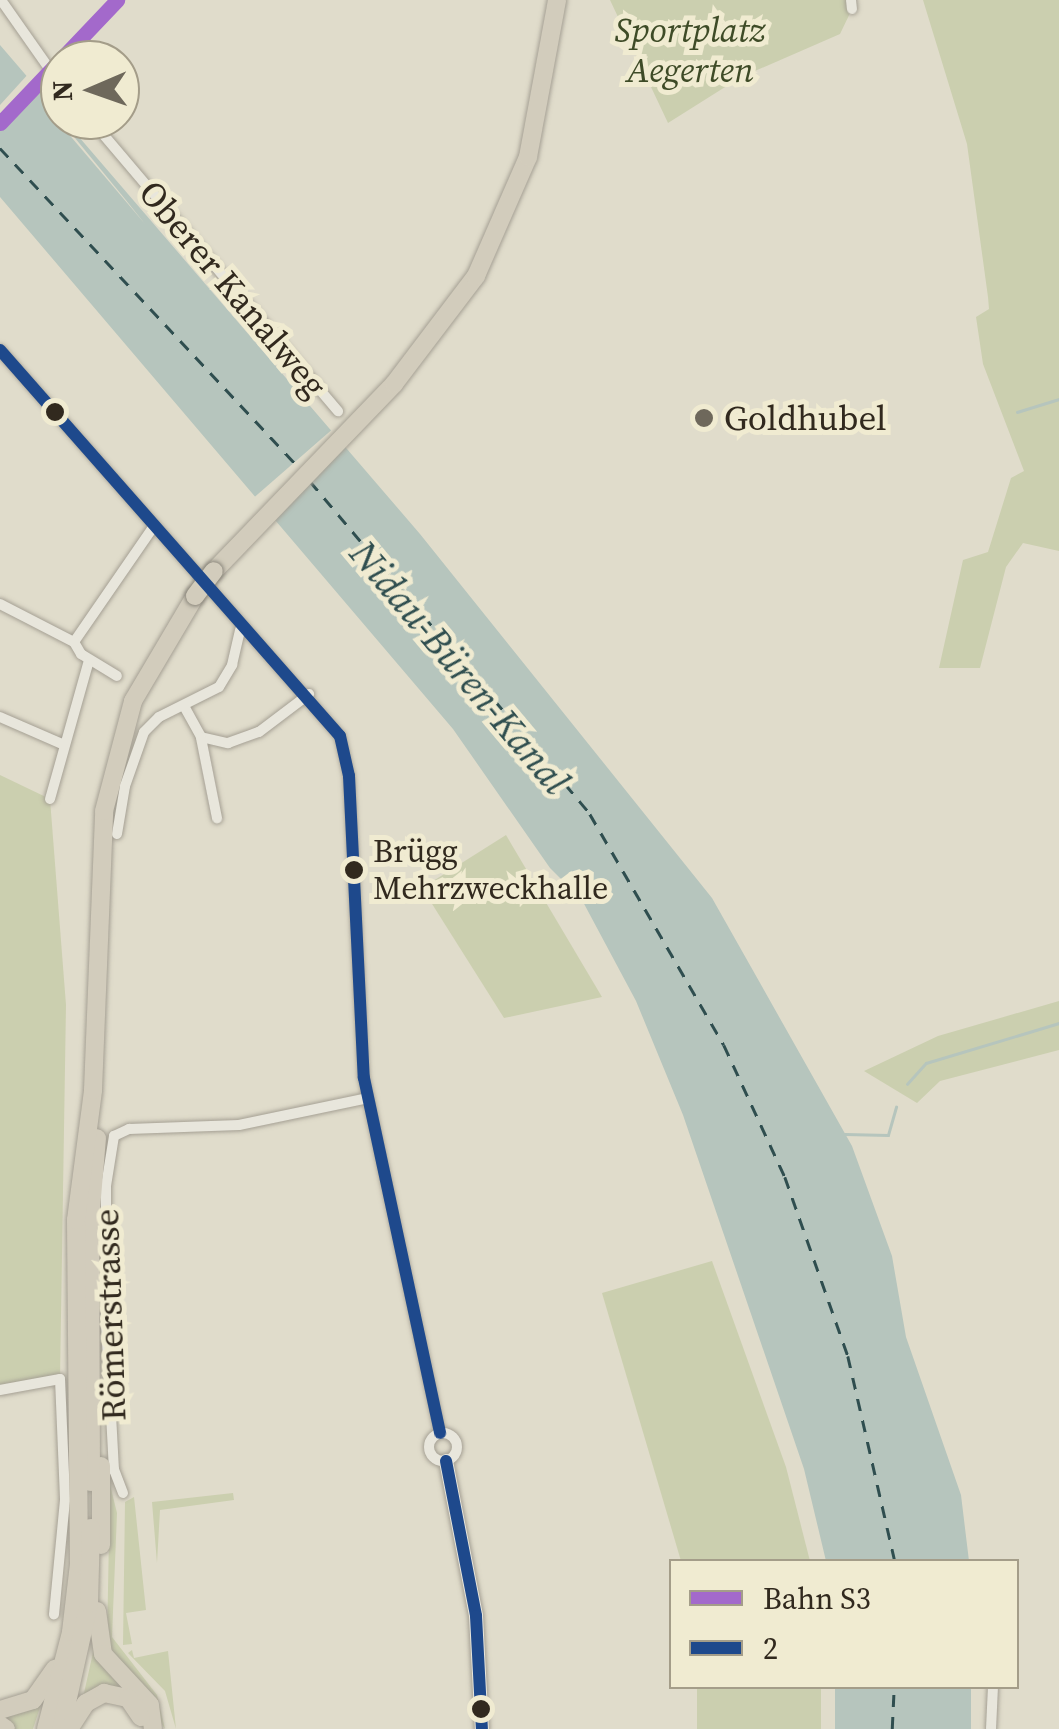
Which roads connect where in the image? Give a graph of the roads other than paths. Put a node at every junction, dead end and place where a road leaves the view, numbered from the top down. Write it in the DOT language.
graph roads {
  1 [pos="1,0"];
  2 [pos="557,0"];
  3 [pos="40,56"];
  4 [pos="107,140"];
  5 [pos="0,350"];
  6 [pos="338,412"];
  7 [pos="154,526"];
  8 [pos="0,604"];
  9 [pos="240,630"];
  10 [pos="74,642"];
  11 [pos="89,660"];
  12 [pos="118,676"];
  13 [pos="309,694"];
  14 [pos="184,706"];
  15 [pos="0,717"];
  16 [pos="201,736"];
  17 [pos="62,744"];
  18 [pos="50,799"];
  19 [pos="217,818"];
  20 [pos="117,834"];
  21 [pos="368,1098"];
  22 [pos="83,1220"];
  23 [pos="91,1382"];
  24 [pos="0,1390"];
  25 [pos="440,1433"];
  26 [pos="446,1461"];
  27 [pos="123,1493"];
  28 [pos="54,1614"];
  29 [pos="71,1632"];
  30 [pos="993,1689"];
  31 [pos="0,1710"];
  32 [pos="46,1729"];
  33 [pos="61,1729"];
  34 [pos="70,1729"];
  35 [pos="143,1729"];
  36 [pos="153,1729"];
  37 [pos="482,1729"];
  38 [pos="991,1729"];
  1 -- 3 [label="street"];
  2 -- 22 [label="highway, bridge"];
  4 -- 6 [label="street, Oberer Kanalweg"];
  5 -- 7 [label="street"];
  7 -- 9 [label="street"];
  7 -- 10 [label="street"];
  8 -- 10 [label="street"];
  9 -- 13 [label="street"];
  9 -- 14 [label="street"];
  10 -- 11 [label="street"];
  11 -- 12 [label="street"];
  11 -- 17 [label="street"];
  13 -- 16 [label="street"];
  13 -- 21 [label="street"];
  14 -- 16 [label="street"];
  14 -- 20 [label="street"];
  15 -- 17 [label="street"];
  16 -- 19 [label="street"];
  17 -- 18 [label="street"];
  21 -- 25 [label="street"];
  21 -- 27 [label="street, Römerstrasse"];
  22 -- 23 [label="highway"];
  22 -- 29 [label="highway"];
  23 -- 33 [label="highway"];
  23 -- 36 [label="highway"];
  24 -- 28 [label="street"];
  25 -- 26 [label="street"];
  25 -- 26 [label="street"];
  26 -- 37 [label="street"];
  29 -- 31 [label="highway"];
  29 -- 32 [label="highway"];
  30 -- 38 [label="street"];
  34 -- 35 [label="highway"];
}
